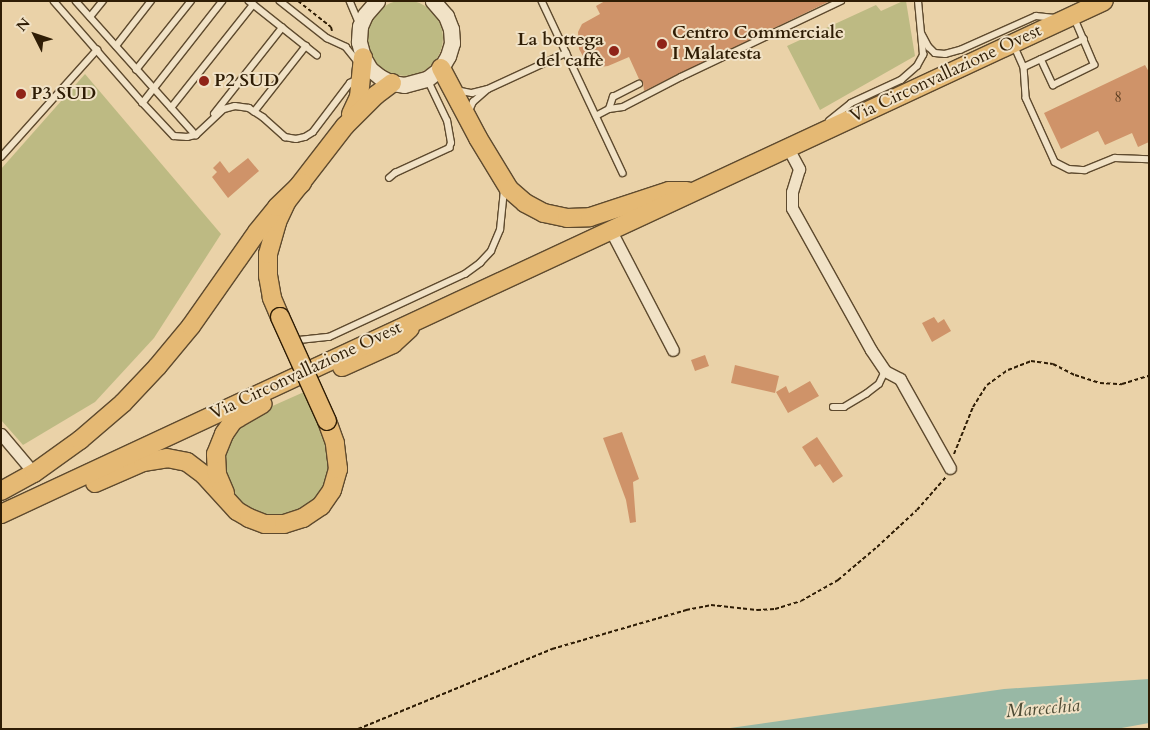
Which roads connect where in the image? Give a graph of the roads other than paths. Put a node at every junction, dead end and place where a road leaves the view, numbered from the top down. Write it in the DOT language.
graph roads {
  1 [pos="54,1"];
  2 [pos="76,1"];
  3 [pos="103,1"];
  4 [pos="151,1"];
  5 [pos="191,1"];
  6 [pos="223,1"];
  7 [pos="280,1"];
  8 [pos="350,1"];
  9 [pos="377,1"];
  10 [pos="434,1"];
  11 [pos="542,1"];
  12 [pos="841,1"];
  13 [pos="918,1"];
  14 [pos="1104,1"];
  15 [pos="251,3"];
  16 [pos="448,8"];
  17 [pos="90,17"];
  18 [pos="1068,18"];
  19 [pos="360,26"];
  20 [pos="282,28"];
  21 [pos="922,33"];
  22 [pos="1084,39"];
  23 [pos="1013,43"];
  24 [pos="116,46"];
  25 [pos="306,46"];
  26 [pos="97,50"];
  27 [pos="566,53"];
  28 [pos="317,56"];
  29 [pos="1041,60"];
  30 [pos="362,67"];
  31 [pos="1024,67"];
  32 [pos="136,70"];
  33 [pos="434,74"];
  34 [pos="392,83"];
  35 [pos="639,84"];
  36 [pos="153,89"];
  37 [pos="451,89"];
  38 [pos="488,89"];
  39 [pos="143,102"];
  40 [pos="171,108"];
  41 [pos="609,109"];
  42 [pos="254,112"];
  43 [pos="596,116"];
  44 [pos="466,118"];
  45 [pos="345,126"];
  46 [pos="204,127"];
  47 [pos="196,134"];
  48 [pos="806,139"];
  49 [pos="788,148"];
  50 [pos="1,157"];
  51 [pos="1149,159"];
  52 [pos="623,173"];
  53 [pos="389,178"];
  54 [pos="504,180"];
  55 [pos="302,183"];
  56 [pos="697,191"];
  57 [pos="611,231"];
  58 [pos="421,317"];
  59 [pos="299,340"];
  60 [pos="673,350"];
  61 [pos="885,371"];
  62 [pos="833,407"];
  63 [pos="1,434"];
  64 [pos="950,468"];
  65 [pos="34,473"];
  66 [pos="1,491"];
  67 [pos="228,501"];
  68 [pos="1,514"];
  69 [pos="1,522"];
  1 -- 26 [label="lane"];
  2 -- 17 [label="lane"];
  3 -- 17 [label="lane"];
  4 -- 24 [label="lane"];
  5 -- 32 [label="lane"];
  6 -- 36 [label="lane"];
  7 -- 30 [label="lane"];
  8 -- 19 [label="lane"];
  9 -- 19 [label="main road"];
  10 -- 16 [label="main road"];
  11 -- 27 [label="lane"];
  12 -- 41 [label="lane"];
  13 -- 21 [label="lane"];
  14 -- 18 [label="main road, Via Circonvallazione Ovest"];
  15 -- 20 [label="lane"];
  15 -- 40 [label="lane"];
  16 -- 33 [label="main road"];
  17 -- 24 [label="lane"];
  18 -- 21 [label="lane"];
  18 -- 22 [label="lane"];
  18 -- 23 [label="main road, Via Circonvallazione Ovest"];
  19 -- 30 [label="main road"];
  20 -- 25 [label="lane"];
  20 -- 46 [label="lane"];
  21 -- 48 [label="lane"];
  22 -- 29 [label="lane"];
  22 -- 29 [label="lane"];
  23 -- 31 [label="lane"];
  23 -- 48 [label="main road, Via Circonvallazione Ovest"];
  24 -- 32 [label="lane"];
  25 -- 28 [label="lane"];
  25 -- 42 [label="lane"];
  26 -- 39 [label="lane"];
  26 -- 50 [label="lane"];
  27 -- 38 [label="lane"];
  27 -- 43 [label="lane"];
  29 -- 31 [label="lane"];
  30 -- 34 [label="main road"];
  30 -- 42 [label="lane"];
  30 -- 45 [label="main road"];
  31 -- 51 [label="lane"];
  32 -- 36 [label="lane"];
  33 -- 34 [label="main road"];
  33 -- 37 [label="main road"];
  33 -- 53 [label="lane"];
  34 -- 45 [label="main road"];
  35 -- 41 [label="lane"];
  36 -- 39 [label="lane"];
  36 -- 40 [label="lane"];
  37 -- 38 [label="lane"];
  37 -- 44 [label="main road"];
  38 -- 44 [label="lane"];
  39 -- 47 [label="lane"];
  40 -- 47 [label="lane"];
  41 -- 43 [label="lane"];
  42 -- 46 [label="lane"];
  43 -- 52 [label="lane"];
  44 -- 54 [label="main road"];
  45 -- 55 [label="main road"];
  46 -- 47 [label="lane"];
  48 -- 49 [label="main road, Via Circonvallazione Ovest"];
  49 -- 56 [label="main road, Via Circonvallazione Ovest"];
  49 -- 61 [label="street"];
  54 -- 56 [label="main road"];
  54 -- 59 [label="lane"];
  55 -- 65 [label="main road"];
  55 -- 67 [label="main road, bridge"];
  56 -- 57 [label="main road, Via Circonvallazione Ovest"];
  57 -- 58 [label="main road, Via Circonvallazione Ovest"];
  57 -- 60 [label="street"];
  58 -- 67 [label="main road"];
  58 -- 68 [label="main road, Via Circonvallazione Ovest"];
  61 -- 62 [label="lane"];
  61 -- 64 [label="street"];
  63 -- 65 [label="street"];
  65 -- 66 [label="main road"];
  67 -- 69 [label="main road"];
}
